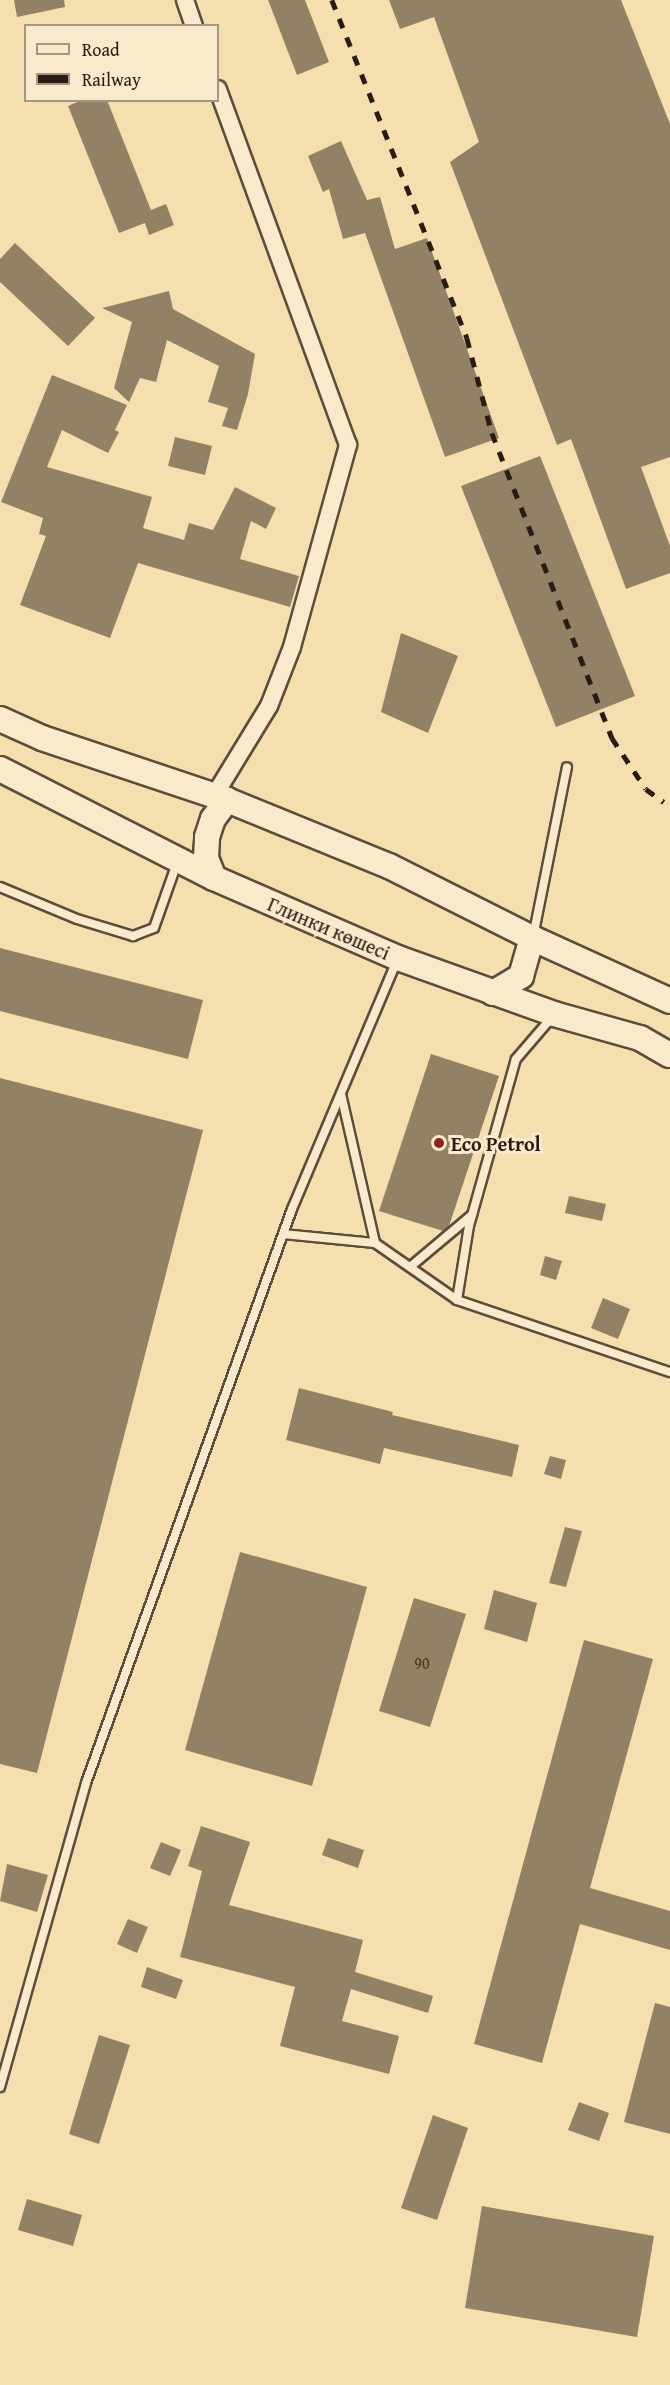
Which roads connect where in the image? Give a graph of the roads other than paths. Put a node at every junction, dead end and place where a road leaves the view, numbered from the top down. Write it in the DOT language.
graph roads {
  1 [pos="185,0"];
  2 [pos="193,24"];
  3 [pos="219,92"];
  4 [pos="0,719"];
  5 [pos="567,767"];
  6 [pos="0,769"];
  7 [pos="221,798"];
  8 [pos="178,860"];
  9 [pos="214,878"];
  10 [pos="0,887"];
  11 [pos="532,938"];
  12 [pos="398,958"];
  13 [pos="493,993"];
  14 [pos="670,1001"];
  15 [pos="554,1014"];
  16 [pos="670,1055"];
  17 [pos="341,1092"];
  18 [pos="472,1215"];
  19 [pos="283,1234"];
  20 [pos="375,1243"];
  21 [pos="410,1267"];
  22 [pos="458,1300"];
  23 [pos="670,1372"];
  24 [pos="0,2087"];
  1 -- 2 [label="street"];
  3 -- 7 [label="street"];
  4 -- 7 [label="main road"];
  5 -- 11 [label="lane"];
  6 -- 8 [label="main road, Глинки көшесі"];
  7 -- 9 [label="main road"];
  7 -- 11 [label="main road"];
  8 -- 9 [label="main road, Глинки көшесі"];
  8 -- 10 [label="lane"];
  9 -- 12 [label="main road, Глинки көшесі"];
  11 -- 13 [label="main road"];
  11 -- 14 [label="main road"];
  12 -- 13 [label="main road, Глинки көшесі"];
  12 -- 17 [label="lane"];
  13 -- 15 [label="main road, Глинки көшесі"];
  15 -- 16 [label="main road, Глинки көшесі"];
  15 -- 18 [label="lane"];
  17 -- 19 [label="lane"];
  17 -- 20 [label="lane"];
  18 -- 21 [label="lane"];
  18 -- 22 [label="lane"];
  19 -- 20 [label="lane"];
  19 -- 24 [label="lane"];
  20 -- 21 [label="lane"];
  21 -- 22 [label="lane"];
  22 -- 23 [label="lane"];
}
